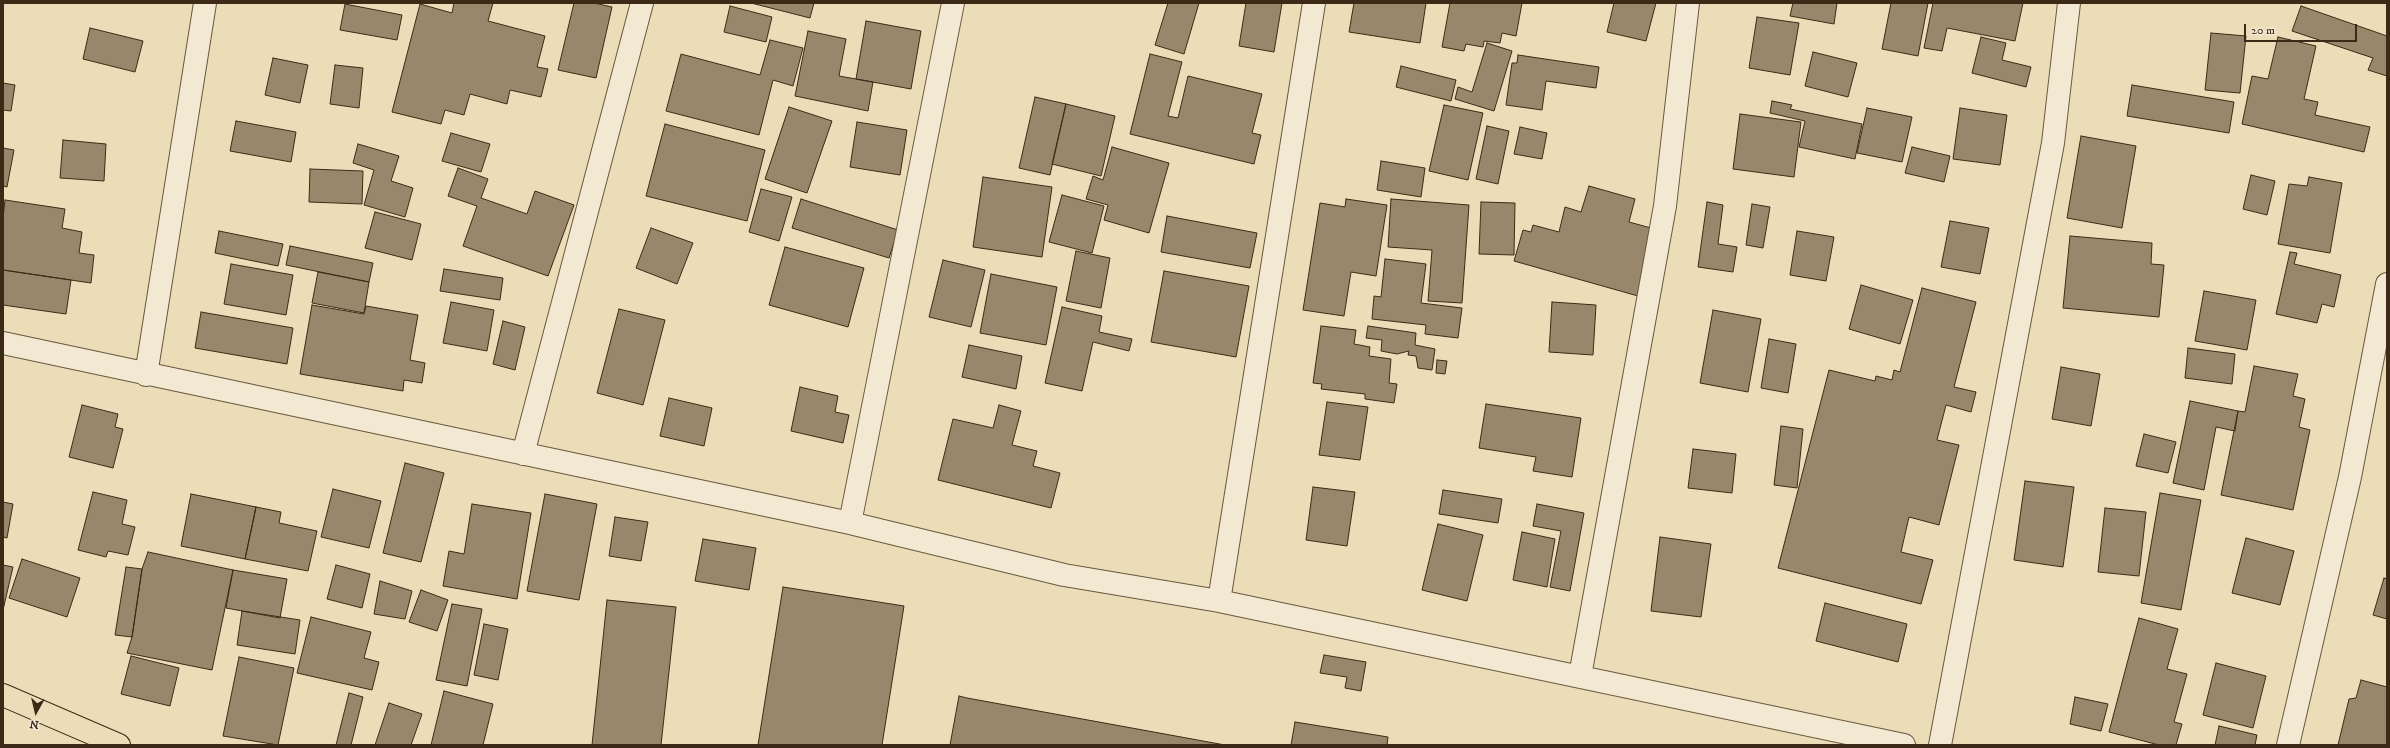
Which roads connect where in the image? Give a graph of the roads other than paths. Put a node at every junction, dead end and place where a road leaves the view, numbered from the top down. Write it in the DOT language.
graph roads {
  1 [pos="205,3"];
  2 [pos="642,3"];
  3 [pos="953,3"];
  4 [pos="1314,3"];
  5 [pos="1688,3"];
  6 [pos="2069,3"];
  7 [pos="2387,284"];
  8 [pos="3,343"];
  9 [pos="146,375"];
  10 [pos="523,454"];
  11 [pos="850,523"];
  12 [pos="1219,601"];
  13 [pos="1580,676"];
  14 [pos="3,695"];
  15 [pos="119,745"];
  16 [pos="1904,745"];
  17 [pos="1940,745"];
  18 [pos="2288,745"];
  1 -- 9 [label="street"];
  2 -- 10 [label="street"];
  3 -- 11 [label="street"];
  4 -- 12 [label="street"];
  5 -- 13 [label="street"];
  6 -- 17 [label="street"];
  7 -- 18 [label="street"];
  8 -- 9 [label="street"];
  9 -- 10 [label="street"];
  10 -- 11 [label="street"];
  11 -- 12 [label="street"];
  12 -- 13 [label="street"];
  13 -- 16 [label="street"];
  14 -- 15 [label="main road"];
}
